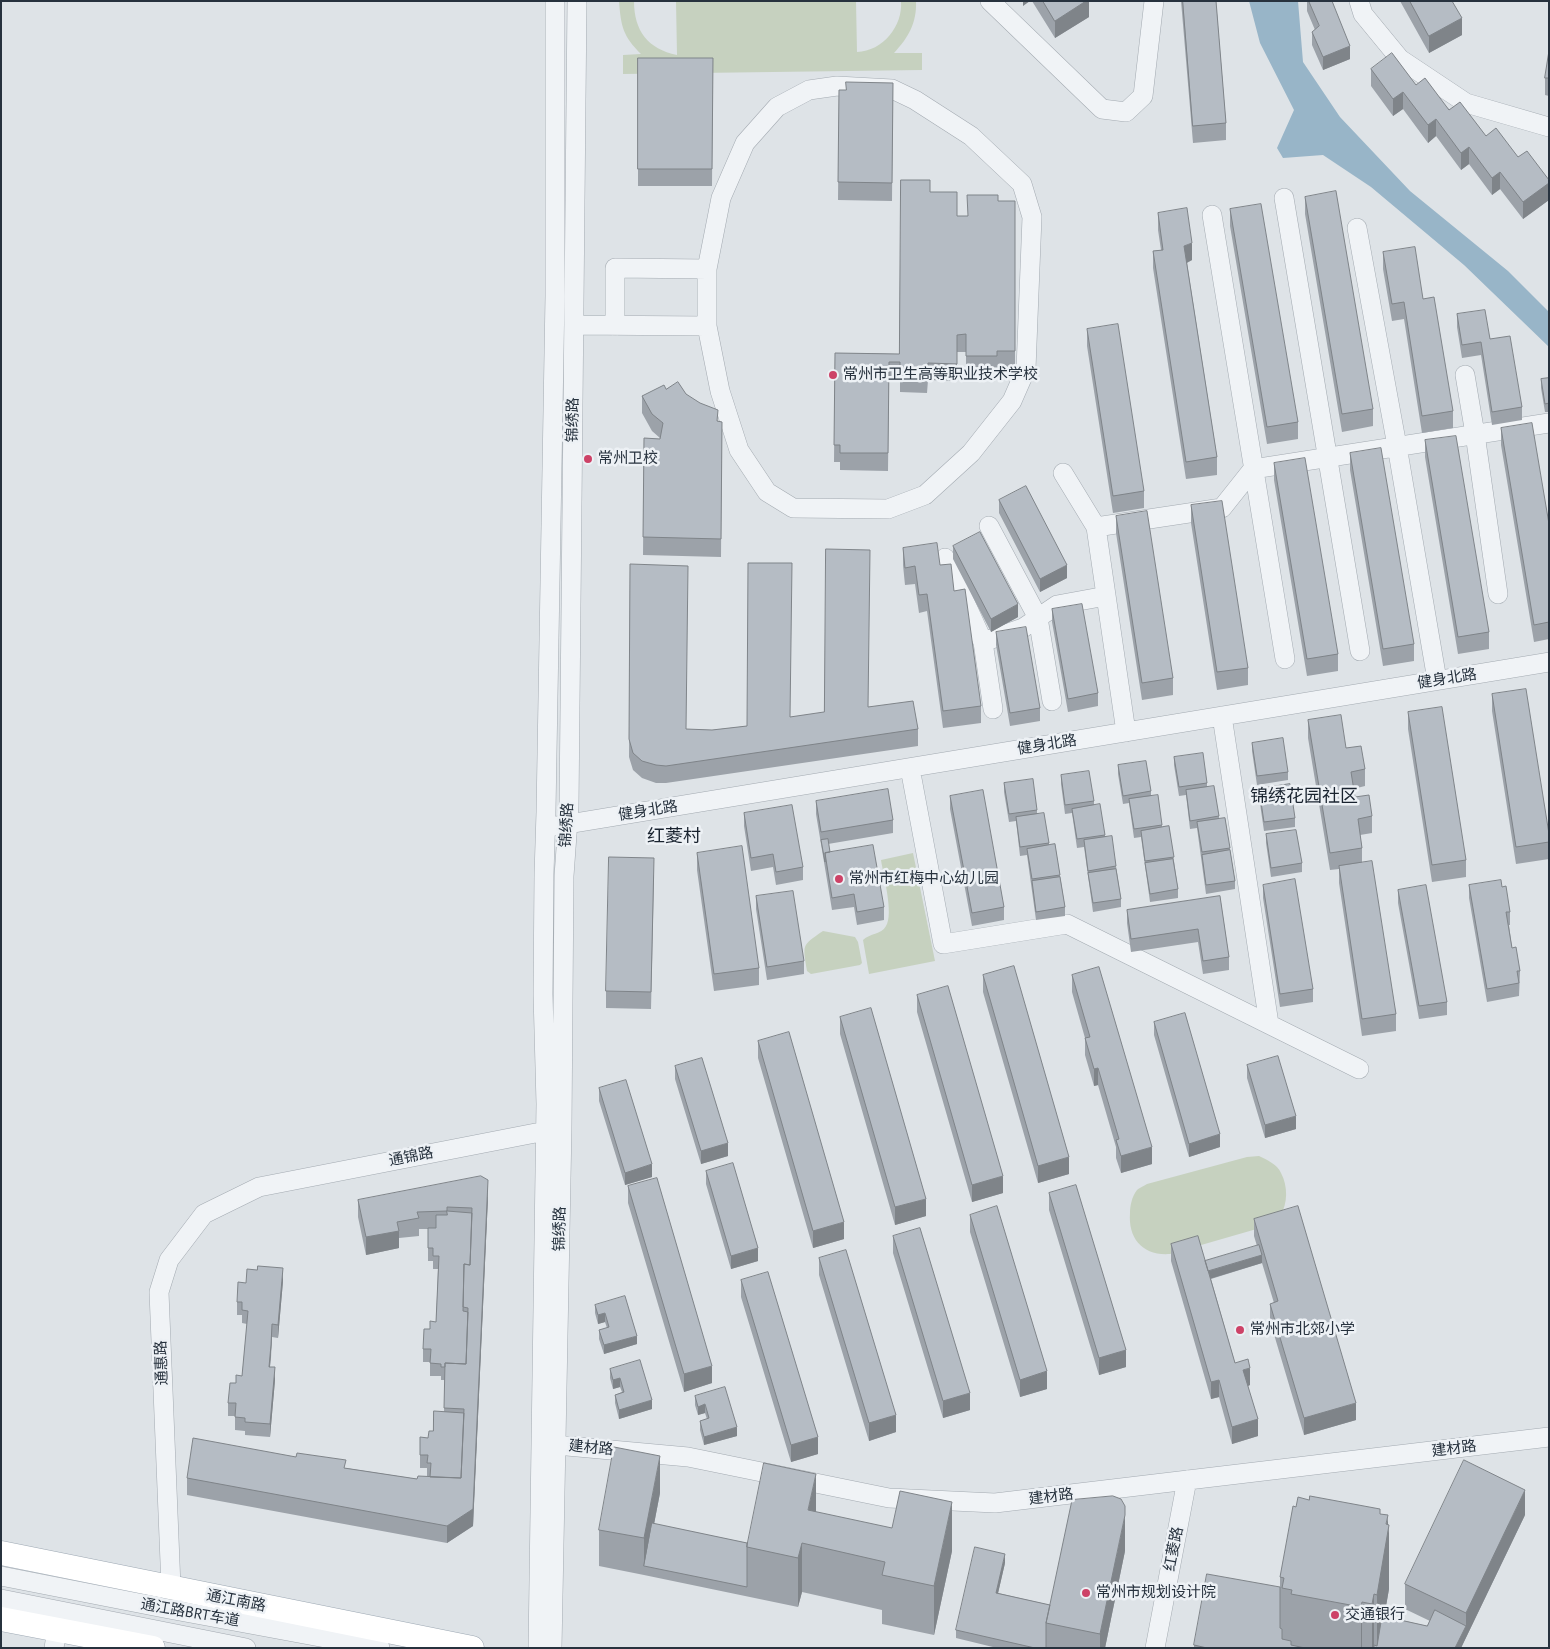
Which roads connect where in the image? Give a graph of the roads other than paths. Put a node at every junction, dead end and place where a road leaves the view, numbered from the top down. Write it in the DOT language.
graph roads {
  1 [pos="555,1"];
  2 [pos="577,1"];
  3 [pos="990,1"];
  4 [pos="1154,1"];
  5 [pos="1359,1"];
  6 [pos="1549,127"];
  7 [pos="1284,198"];
  8 [pos="1212,215"];
  9 [pos="1357,228"];
  10 [pos="708,268"];
  11 [pos="574,325"];
  12 [pos="615,326"];
  13 [pos="707,326"];
  14 [pos="1465,375"];
  15 [pos="1549,423"];
  16 [pos="1475,434"];
  17 [pos="1398,446"];
  18 [pos="1328,457"];
  19 [pos="1253,468"];
  20 [pos="1063,473"];
  21 [pos="989,526"];
  22 [pos="1096,527"];
  23 [pos="945,558"];
  24 [pos="1498,594"];
  25 [pos="1106,596"];
  26 [pos="1038,618"];
  27 [pos="983,642"];
  28 [pos="1360,651"];
  29 [pos="1284,660"];
  30 [pos="1549,662"];
  31 [pos="1437,680"];
  32 [pos="1052,701"];
  33 [pos="993,709"];
  34 [pos="1222,716"];
  35 [pos="1126,732"];
  36 [pos="910,768"];
  37 [pos="568,824"];
  38 [pos="546,828"];
  39 [pos="1269,1024"];
  40 [pos="1359,1069"];
  41 [pos="554,1129"];
  42 [pos="259,1187"];
  43 [pos="1549,1437"];
  44 [pos="556,1445"];
  45 [pos="1187,1480"];
  46 [pos="1,1552"];
  47 [pos="1,1576"];
  48 [pos="171,1587"];
  49 [pos="1,1600"];
  50 [pos="1,1619"];
  51 [pos="56,1638"];
  52 [pos="152,1648"];
  53 [pos="246,1648"];
  54 [pos="380,1648"];
  55 [pos="472,1648"];
  56 [pos="538,1648"];
  57 [pos="552,1648"];
  58 [pos="1156,1648"];
  1 -- 38 [label="street, 锦绣路"];
  2 -- 11 [label="street, 锦绣路"];
  3 -- 4 [label="street"];
  5 -- 6 [label="street"];
  7 -- 18 [label="street"];
  8 -- 19 [label="street"];
  9 -- 17 [label="street"];
  10 -- 12 [label="street"];
  10 -- 13 [label="street"];
  10 -- 13 [label="street"];
  11 -- 12 [label="street"];
  11 -- 37 [label="street, 锦绣路"];
  12 -- 13 [label="street"];
  14 -- 16 [label="street"];
  15 -- 16 [label="street"];
  16 -- 17 [label="street"];
  16 -- 24 [label="street"];
  17 -- 18 [label="street"];
  17 -- 31 [label="street"];
  18 -- 19 [label="street"];
  18 -- 28 [label="street"];
  19 -- 22 [label="street"];
  19 -- 29 [label="street"];
  20 -- 22 [label="street"];
  21 -- 26 [label="street"];
  22 -- 25 [label="street"];
  23 -- 27 [label="street"];
  25 -- 26 [label="street"];
  25 -- 35 [label="street"];
  26 -- 27 [label="street"];
  26 -- 32 [label="street"];
  27 -- 33 [label="street"];
  30 -- 31 [label="street, 健身北路"];
  31 -- 34 [label="street, 健身北路"];
  34 -- 35 [label="street, 健身北路"];
  34 -- 39 [label="street"];
  35 -- 36 [label="street, 健身北路"];
  36 -- 37 [label="street, 健身北路"];
  36 -- 39 [label="street"];
  37 -- 38 [label="street, 健身北路"];
  37 -- 41 [label="street, 锦绣路"];
  38 -- 41 [label="street, 锦绣路"];
  39 -- 40 [label="street"];
  41 -- 42 [label="street, 通锦路"];
  41 -- 44 [label="street, 锦绣路"];
  41 -- 56 [label="street, 锦绣路"];
  42 -- 48 [label="street, 通惠路"];
  43 -- 45 [label="street, 建材路"];
  44 -- 45 [label="street, 建材路"];
  44 -- 57 [label="street, 锦绣路"];
  45 -- 58 [label="street, 红菱路"];
  46 -- 48 [label="main road, 通江南路"];
  47 -- 54 [label="street, 通江路BRT车道"];
  48 -- 55 [label="main road, 通江南路"];
  49 -- 53 [label="street, 通江路BRT车道"];
  50 -- 51 [label="main road"];
  51 -- 52 [label="main road"];
}
